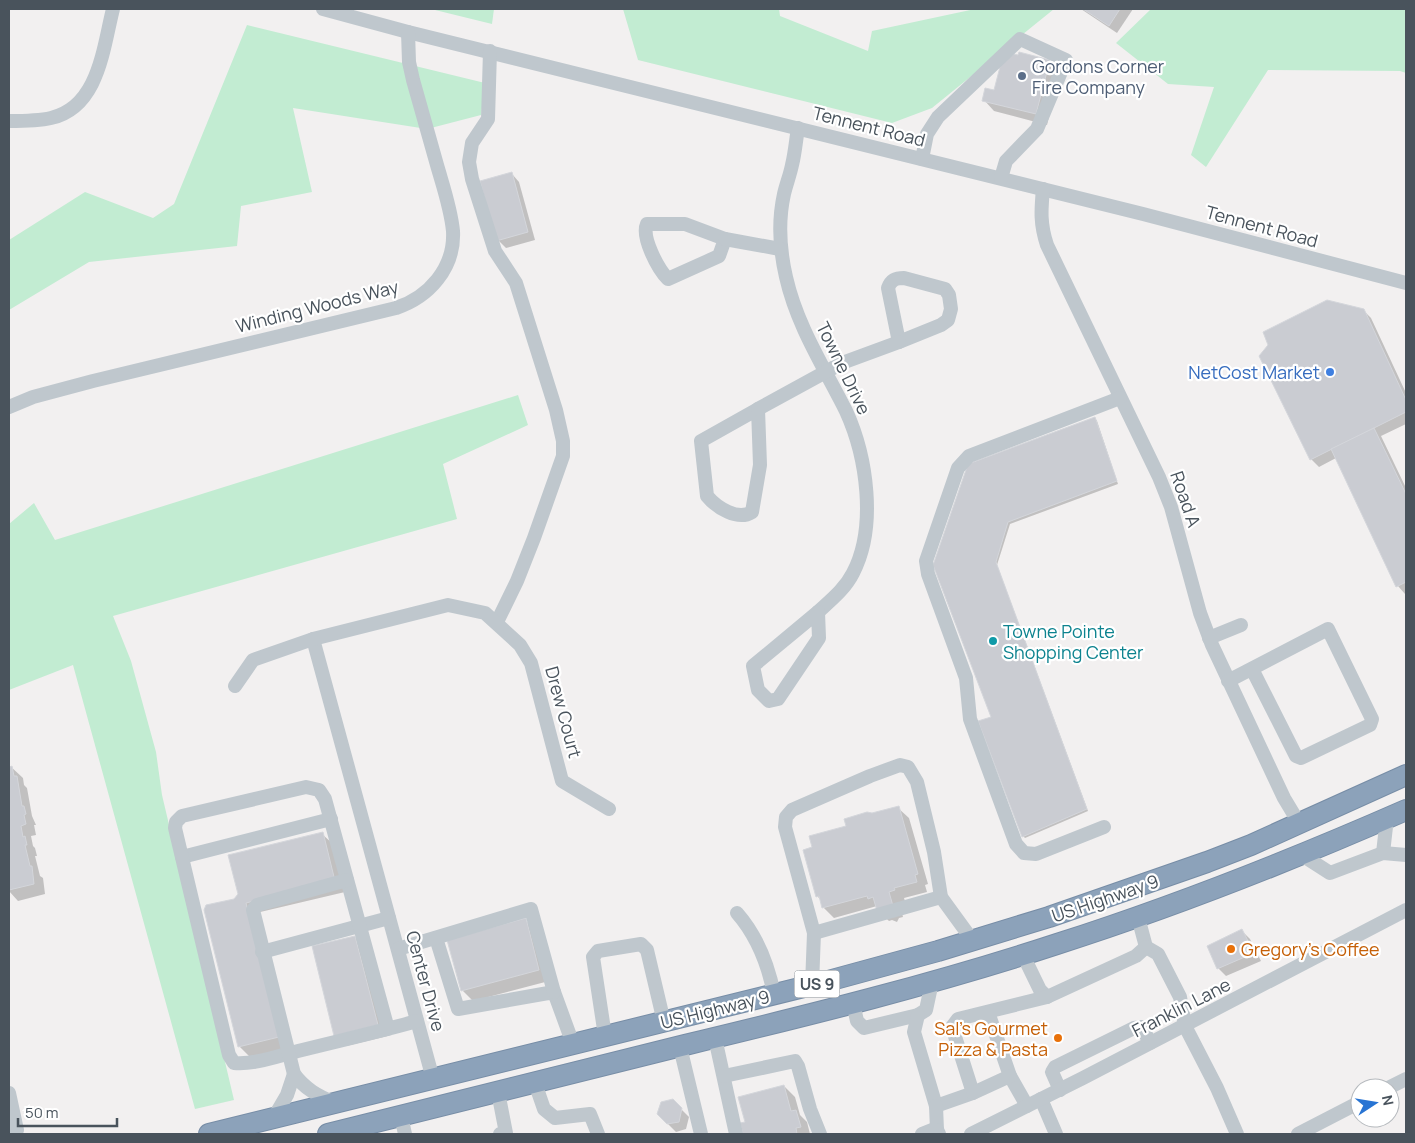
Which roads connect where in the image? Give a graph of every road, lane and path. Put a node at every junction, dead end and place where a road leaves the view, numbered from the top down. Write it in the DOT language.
graph roads {
  1 [pos="113,9"];
  2 [pos="323,9"];
  3 [pos="408,32"];
  4 [pos="490,51"];
  5 [pos="9,121"];
  6 [pos="798,128"];
  7 [pos="922,159"];
  8 [pos="1001,178"];
  9 [pos="1043,189"];
  10 [pos="725,239"];
  11 [pos="780,249"];
  12 [pos="1406,283"];
  13 [pos="899,342"];
  14 [pos="825,372"];
  15 [pos="1120,398"];
  16 [pos="9,407"];
  17 [pos="758,409"];
  18 [pos="818,612"];
  19 [pos="496,622"];
  20 [pos="1241,625"];
  21 [pos="1209,638"];
  22 [pos="314,639"];
  23 [pos="1252,669"];
  24 [pos="1228,681"];
  25 [pos="235,686"];
  26 [pos="1406,775"];
  27 [pos="609,809"];
  28 [pos="1406,810"];
  29 [pos="1387,818"];
  30 [pos="331,819"];
  31 [pos="1299,823"];
  32 [pos="1104,827"];
  33 [pos="1383,853"];
  34 [pos="1302,855"];
  35 [pos="1406,855"];
  36 [pos="182,856"];
  37 [pos="347,880"];
  38 [pos="942,897"];
  39 [pos="1406,910"];
  40 [pos="737,913"];
  41 [pos="1138,917"];
  42 [pos="389,918"];
  43 [pos="360,926"];
  44 [pos="814,932"];
  45 [pos="436,938"];
  46 [pos="973,941"];
  47 [pos="1146,947"];
  48 [pos="398,949"];
  49 [pos="262,952"];
  50 [pos="1023,955"];
  51 [pos="932,982"];
  52 [pos="812,985"];
  53 [pos="554,992"];
  54 [pos="774,994"];
  55 [pos="1047,997"];
  56 [pos="853,1003"];
  57 [pos="988,1012"];
  58 [pos="918,1015"];
  59 [pos="417,1021"];
  60 [pos="664,1022"];
  61 [pos="1184,1026"];
  62 [pos="388,1029"];
  63 [pos="606,1036"];
  64 [pos="715,1038"];
  65 [pos="573,1044"];
  66 [pos="1150,1044"];
  67 [pos="680,1047"];
  68 [pos="289,1053"];
  69 [pos="294,1074"];
  70 [pos="724,1076"];
  71 [pos="1010,1076"];
  72 [pos="433,1079"];
  73 [pos="534,1083"];
  74 [pos="1060,1090"];
  75 [pos="498,1092"];
  76 [pos="973,1093"];
  77 [pos="9,1094"];
  78 [pos="1040,1099"];
  79 [pos="335,1103"];
  80 [pos="936,1106"];
  81 [pos="1027,1106"];
  82 [pos="1350,1107"];
  83 [pos="273,1118"];
  84 [pos="403,1125"];
  85 [pos="938,1132"];
  86 [pos="9,1133"];
  87 [pos="209,1134"];
  88 [pos="328,1134"];
  89 [pos="500,1134"];
  90 [pos="598,1134"];
  91 [pos="701,1134"];
  92 [pos="736,1134"];
  93 [pos="820,1134"];
  94 [pos="922,1134"];
  95 [pos="971,1134"];
  96 [pos="1056,1134"];
  97 [pos="1237,1134"];
  98 [pos="1298,1134"];
  1 -- 5 [label="street"];
  2 -- 3 [label="street, Tennent Road"];
  3 -- 4 [label="street, Tennent Road"];
  3 -- 16 [label="street, Winding Woods Way"];
  4 -- 6 [label="street, Tennent Road"];
  4 -- 19 [label="street"];
  6 -- 7 [label="street, Tennent Road"];
  6 -- 11 [label="street, Towne Drive"];
  7 -- 8 [label="street, Tennent Road"];
  7 -- 8 [label="street"];
  8 -- 9 [label="street, Tennent Road"];
  9 -- 12 [label="street, Tennent Road"];
  9 -- 15 [label="street, Road A"];
  10 -- 10 [label="street"];
  10 -- 11 [label="street"];
  11 -- 14 [label="street, Towne Drive"];
  13 -- 13 [label="street"];
  13 -- 14 [label="street"];
  14 -- 17 [label="street"];
  14 -- 18 [label="street, Towne Drive"];
  15 -- 21 [label="street, Road A"];
  15 -- 32 [label="street"];
  17 -- 17 [label="street"];
  18 -- 18 [label="street, Towne Drive"];
  19 -- 22 [label="street, Drew Court"];
  19 -- 27 [label="street, Drew Court"];
  20 -- 21 [label="street"];
  21 -- 24 [label="street, Road A"];
  22 -- 25 [label="street, Drew Court"];
  22 -- 42 [label="street, Center Drive"];
  23 -- 23 [label="street"];
  23 -- 24 [label="street"];
  24 -- 31 [label="street, Road A"];
  26 -- 31 [label="highway, US Highway 9 / US 9"];
  28 -- 29 [label="highway, US Highway 9 / US 9"];
  29 -- 33 [label="street"];
  29 -- 34 [label="highway, US Highway 9 / US 9"];
  30 -- 36 [label="street"];
  30 -- 36 [label="street"];
  30 -- 37 [label="street"];
  31 -- 46 [label="highway, US Highway 9 / US 9"];
  33 -- 34 [label="street"];
  33 -- 35 [label="street"];
  34 -- 41 [label="highway, US Highway 9 / US 9"];
  36 -- 68 [label="street"];
  37 -- 43 [label="street"];
  37 -- 49 [label="street"];
  38 -- 44 [label="street"];
  38 -- 44 [label="street"];
  38 -- 46 [label="street"];
  39 -- 61 [label="street, Franklin Lane"];
  40 -- 54 [label="street"];
  41 -- 47 [label="street"];
  41 -- 50 [label="highway, US Highway 9 / US 9"];
  42 -- 43 [label="street"];
  42 -- 48 [label="street, Center Drive"];
  43 -- 49 [label="street"];
  43 -- 62 [label="street"];
  44 -- 52 [label="street"];
  45 -- 48 [label="street"];
  45 -- 53 [label="street"];
  45 -- 53 [label="street"];
  46 -- 52 [label="highway, US Highway 9 / US 9"];
  47 -- 55 [label="street"];
  47 -- 61 [label="street"];
  48 -- 59 [label="street, Center Drive"];
  49 -- 68 [label="street"];
  50 -- 51 [label="highway, US Highway 9 / US 9"];
  50 -- 55 [label="street"];
  51 -- 56 [label="highway, US Highway 9 / US 9"];
  51 -- 58 [label="street"];
  52 -- 54 [label="highway, US Highway 9 / US 9"];
  53 -- 65 [label="street"];
  54 -- 60 [label="highway, US Highway 9 / US 9"];
  55 -- 57 [label="street"];
  56 -- 58 [label="street"];
  56 -- 64 [label="highway, US Highway 9 / US 9"];
  57 -- 71 [label="street"];
  57 -- 76 [label="street"];
  58 -- 80 [label="street"];
  59 -- 62 [label="street"];
  59 -- 72 [label="street, Center Drive"];
  60 -- 63 [label="highway, US Highway 9 / US 9"];
  60 -- 63 [label="street"];
  61 -- 66 [label="street, Franklin Lane"];
  61 -- 97 [label="street"];
  62 -- 68 [label="street"];
  63 -- 65 [label="highway, US Highway 9 / US 9"];
  64 -- 67 [label="highway, US Highway 9 / US 9"];
  64 -- 70 [label="street"];
  65 -- 72 [label="highway, US Highway 9 / US 9"];
  66 -- 74 [label="street, Franklin Lane"];
  66 -- 74 [label="street"];
  67 -- 73 [label="highway, US Highway 9 / US 9"];
  67 -- 91 [label="street"];
  68 -- 69 [label="street"];
  69 -- 79 [label="street"];
  69 -- 83 [label="street"];
  70 -- 92 [label="street"];
  70 -- 93 [label="street"];
  71 -- 76 [label="street"];
  71 -- 81 [label="street"];
  72 -- 79 [label="highway, US Highway 9 / US 9"];
  73 -- 75 [label="highway, US Highway 9 / US 9"];
  73 -- 90 [label="street"];
  74 -- 78 [label="street, Franklin Lane"];
  75 -- 84 [label="highway, US Highway 9 / US 9"];
  75 -- 89 [label="street"];
  76 -- 80 [label="street"];
  77 -- 86 [label="street"];
  78 -- 81 [label="street, Franklin Lane"];
  78 -- 96 [label="street"];
  79 -- 83 [label="highway, US Highway 9 / US 9"];
  80 -- 85 [label="street"];
  81 -- 95 [label="street, Franklin Lane"];
  82 -- 98 [label="street"];
  83 -- 87 [label="highway, US Highway 9 / US 9"];
  84 -- 88 [label="highway, US Highway 9 / US 9"];
  85 -- 94 [label="street"];
}
